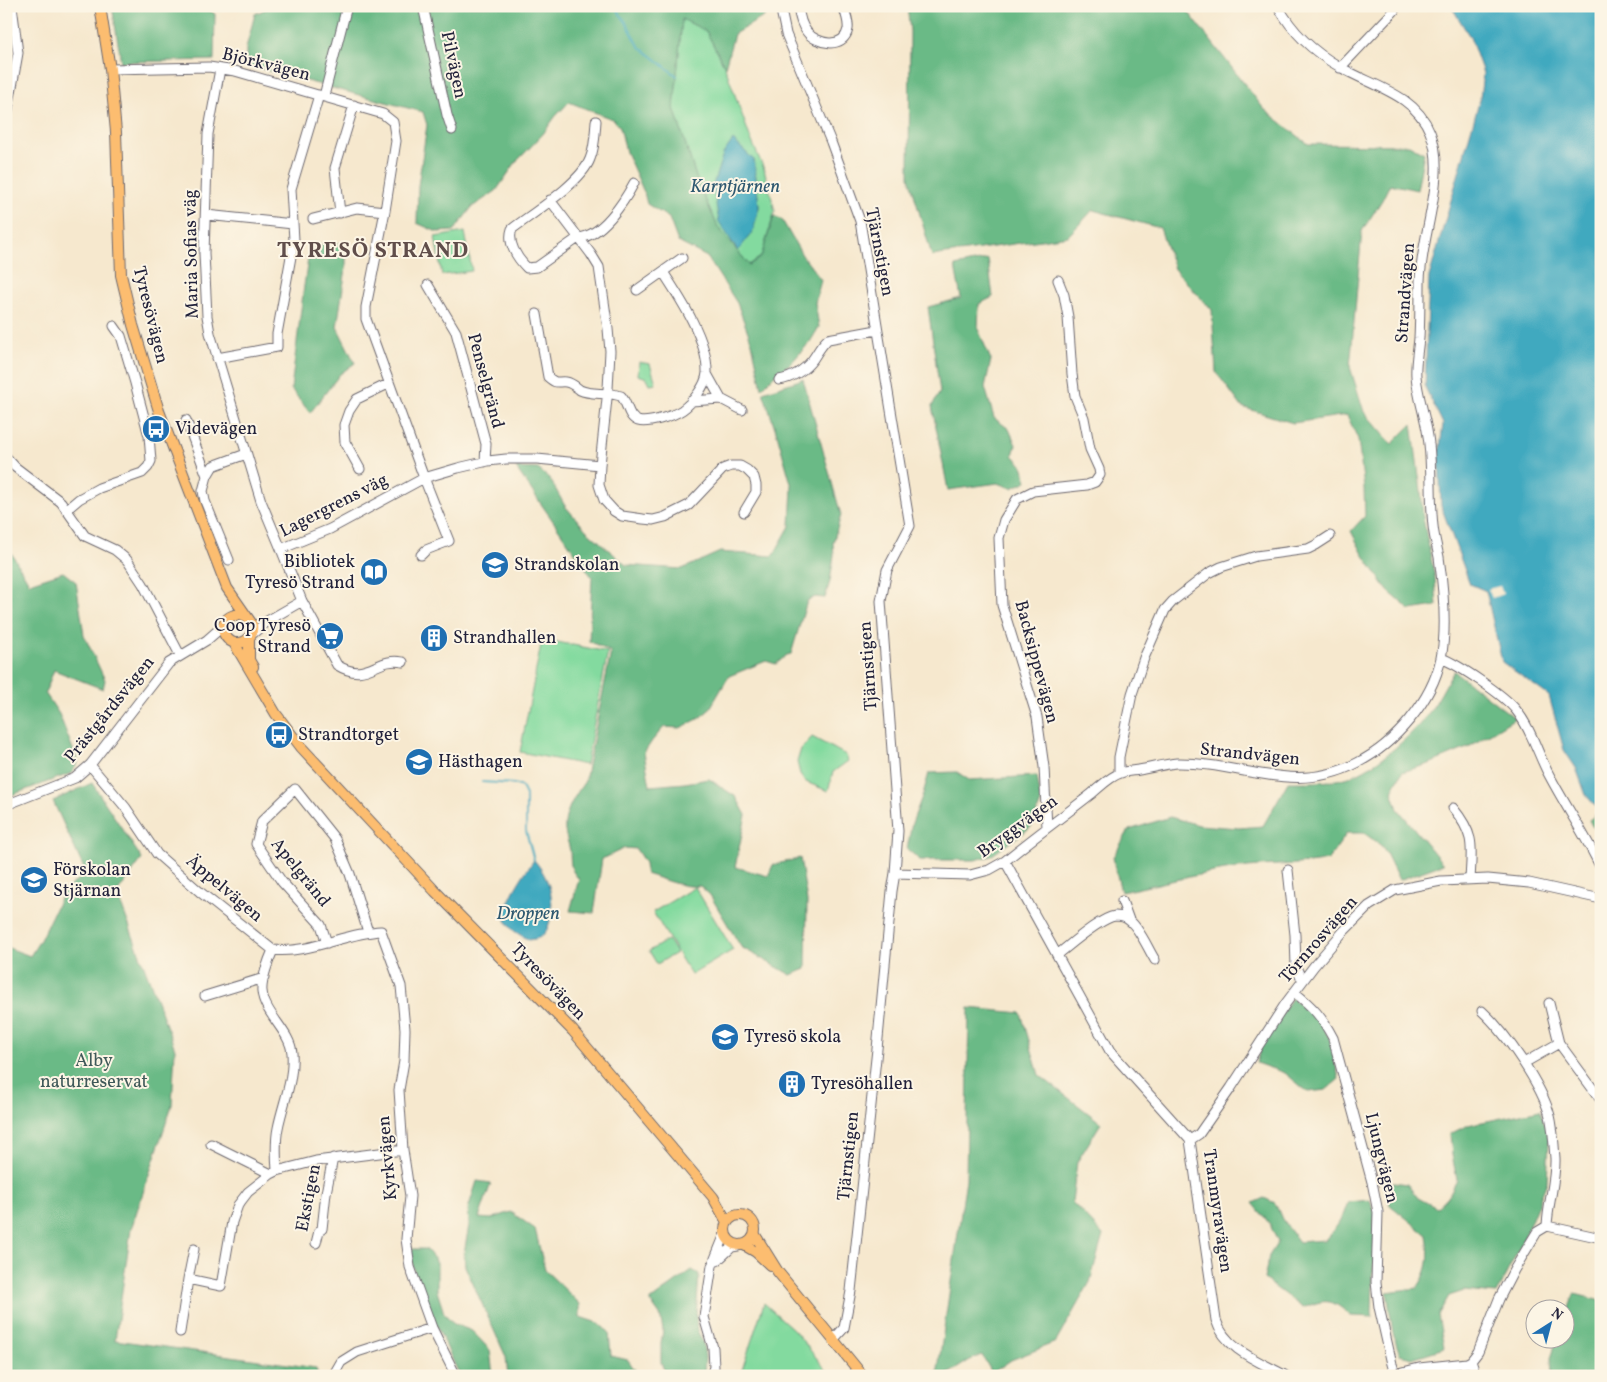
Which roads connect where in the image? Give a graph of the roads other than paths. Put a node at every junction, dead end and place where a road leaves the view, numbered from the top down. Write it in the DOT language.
graph roads {
  1 [pos="12,6"];
  2 [pos="100,6"];
  3 [pos="347,6"];
  4 [pos="423,6"];
  5 [pos="784,6"];
  6 [pos="798,6"];
  7 [pos="844,6"];
  8 [pos="1278,6"];
  9 [pos="1394,11"];
  10 [pos="1340,68"];
  11 [pos="110,69"];
  12 [pos="220,69"];
  13 [pos="321,96"];
  14 [pos="354,105"];
  15 [pos="6,121"];
  16 [pos="596,121"];
  17 [pos="452,130"];
  18 [pos="634,183"];
  19 [pos="550,200"];
  20 [pos="385,211"];
  21 [pos="340,213"];
  22 [pos="206,215"];
  23 [pos="313,219"];
  24 [pos="293,224"];
  25 [pos="578,238"];
  26 [pos="682,258"];
  27 [pos="663,272"];
  28 [pos="1058,280"];
  29 [pos="428,285"];
  30 [pos="637,290"];
  31 [pos="537,314"];
  32 [pos="114,326"];
  33 [pos="877,330"];
  34 [pos="217,358"];
  35 [pos="707,374"];
  36 [pos="779,380"];
  37 [pos="388,384"];
  38 [pos="608,393"];
  39 [pos="721,399"];
  40 [pos="691,401"];
  41 [pos="742,410"];
  42 [pos="186,420"];
  43 [pos="246,454"];
  44 [pos="6,457"];
  45 [pos="485,462"];
  46 [pos="600,465"];
  47 [pos="360,469"];
  48 [pos="207,476"];
  49 [pos="424,478"];
  50 [pos="66,510"];
  51 [pos="744,512"];
  52 [pos="1330,536"];
  53 [pos="281,549"];
  54 [pos="421,555"];
  55 [pos="229,560"];
  56 [pos="227,588"];
  57 [pos="302,601"];
  58 [pos="248,619"];
  59 [pos="269,620"];
  60 [pos="226,622"];
  61 [pos="250,637"];
  62 [pos="207,640"];
  63 [pos="230,641"];
  64 [pos="180,656"];
  65 [pos="1441,658"];
  66 [pos="403,662"];
  67 [pos="90,765"];
  68 [pos="1119,773"];
  69 [pos="328,778"];
  70 [pos="6,805"];
  71 [pos="1453,808"];
  72 [pos="1047,828"];
  73 [pos="1005,861"];
  74 [pos="1601,868"];
  75 [pos="1288,870"];
  76 [pos="896,873"];
  77 [pos="1470,879"];
  78 [pos="1601,898"];
  79 [pos="1122,901"];
  80 [pos="1129,920"];
  81 [pos="368,932"];
  82 [pos="326,943"];
  83 [pos="273,950"];
  84 [pos="1057,955"];
  85 [pos="1155,960"];
  86 [pos="264,978"];
  87 [pos="1304,979"];
  88 [pos="1294,992"];
  89 [pos="205,996"];
  90 [pos="1549,1003"];
  91 [pos="1482,1011"];
  92 [pos="1559,1043"];
  93 [pos="1524,1063"];
  94 [pos="1601,1100"];
  95 [pos="1190,1140"];
  96 [pos="211,1144"];
  97 [pos="402,1150"];
  98 [pos="333,1158"];
  99 [pos="274,1173"];
  100 [pos="713,1197"];
  101 [pos="738,1215"];
  102 [pos="727,1222"];
  103 [pos="1547,1226"];
  104 [pos="725,1234"];
  105 [pos="755,1235"];
  106 [pos="1601,1238"];
  107 [pos="316,1244"];
  108 [pos="741,1245"];
  109 [pos="194,1249"];
  110 [pos="712,1266"];
  111 [pos="778,1272"];
  112 [pos="188,1279"];
  113 [pos="432,1328"];
  114 [pos="180,1332"];
  115 [pos="833,1340"];
  116 [pos="1471,1361"];
  117 [pos="1394,1375"];
  118 [pos="334,1376"];
  119 [pos="456,1376"];
  120 [pos="711,1376"];
  121 [pos="863,1376"];
  122 [pos="1286,1376"];
  123 [pos="1476,1376"];
  1 -- 15 [label="street"];
  2 -- 11 [label="main road, Tyresövägen"];
  3 -- 13 [label="street"];
  4 -- 17 [label="street, Pilvägen"];
  5 -- 33 [label="street, Tjärnstigen"];
  6 -- 7 [label="street"];
  8 -- 10 [label="street, Strandvägen"];
  9 -- 10 [label="street"];
  10 -- 65 [label="street, Strandvägen"];
  11 -- 12 [label="street, Björkvägen"];
  11 -- 56 [label="main road, Tyresövägen"];
  12 -- 13 [label="street, Björkvägen"];
  12 -- 22 [label="street, Maria Sofias väg"];
  13 -- 14 [label="street, Björkvägen"];
  13 -- 24 [label="street"];
  14 -- 20 [label="street, Björkvägen"];
  14 -- 21 [label="street"];
  16 -- 19 [label="street"];
  18 -- 25 [label="street"];
  19 -- 25 [label="street"];
  19 -- 25 [label="street"];
  20 -- 21 [label="street"];
  20 -- 37 [label="street"];
  21 -- 23 [label="street"];
  22 -- 24 [label="street"];
  22 -- 34 [label="street, Maria Sofias väg"];
  24 -- 34 [label="street"];
  25 -- 38 [label="street"];
  26 -- 27 [label="street"];
  27 -- 30 [label="street"];
  27 -- 35 [label="street"];
  28 -- 72 [label="street, Backsippevägen"];
  29 -- 45 [label="street, Penselgränd"];
  31 -- 38 [label="street"];
  32 -- 50 [label="street"];
  33 -- 36 [label="street"];
  33 -- 76 [label="street, Tjärnstigen"];
  34 -- 43 [label="street, Maria Sofias väg"];
  35 -- 39 [label="street"];
  35 -- 40 [label="street"];
  37 -- 47 [label="street"];
  37 -- 49 [label="street"];
  38 -- 40 [label="street"];
  38 -- 46 [label="street"];
  39 -- 40 [label="street"];
  39 -- 41 [label="street"];
  42 -- 48 [label="street"];
  43 -- 48 [label="street"];
  43 -- 53 [label="street, Maria Sofias väg"];
  44 -- 50 [label="street"];
  45 -- 46 [label="street, Lagergrens väg"];
  45 -- 49 [label="street, Lagergrens väg"];
  46 -- 51 [label="street"];
  48 -- 55 [label="street"];
  49 -- 53 [label="street, Lagergrens väg"];
  49 -- 54 [label="street"];
  50 -- 64 [label="street"];
  52 -- 68 [label="street"];
  53 -- 57 [label="street, Lagergrens väg"];
  56 -- 58 [label="main road, Tyresövägen"];
  56 -- 60 [label="main road, Tyresövägen"];
  57 -- 59 [label="street"];
  57 -- 66 [label="street, Lagergrens väg"];
  58 -- 59 [label="street"];
  58 -- 60 [label="main road"];
  58 -- 61 [label="main road, Tyresövägen"];
  59 -- 61 [label="street"];
  60 -- 62 [label="street, Prästgårdsvägen"];
  60 -- 63 [label="main road, Tyresövägen"];
  61 -- 63 [label="main road"];
  61 -- 69 [label="main road, Tyresövägen"];
  62 -- 63 [label="street, Prästgårdsvägen"];
  62 -- 64 [label="street, Prästgårdsvägen"];
  63 -- 69 [label="main road, Tyresövägen"];
  64 -- 67 [label="street, Prästgårdsvägen"];
  65 -- 68 [label="street, Strandvägen"];
  65 -- 74 [label="street"];
  67 -- 70 [label="street, Prästgårdsvägen"];
  67 -- 83 [label="street, Äppelvägen"];
  68 -- 72 [label="street, Bryggvägen"];
  69 -- 100 [label="main road, Tyresövägen"];
  71 -- 77 [label="street"];
  72 -- 73 [label="street, Bryggvägen"];
  73 -- 76 [label="street, Bryggvägen"];
  73 -- 84 [label="street, Tranmyravägen"];
  75 -- 87 [label="street"];
  76 -- 115 [label="street, Tjärnstigen"];
  77 -- 78 [label="street, Törnrosvägen"];
  77 -- 87 [label="street, Törnrosvägen"];
  79 -- 80 [label="street"];
  80 -- 84 [label="street"];
  80 -- 85 [label="street"];
  81 -- 82 [label="street"];
  81 -- 82 [label="street, Apelgränd"];
  81 -- 97 [label="street, Kyrkvägen"];
  82 -- 83 [label="street"];
  83 -- 86 [label="street"];
  84 -- 95 [label="street, Tranmyravägen"];
  86 -- 89 [label="street"];
  86 -- 99 [label="street"];
  87 -- 88 [label="street, Törnrosvägen"];
  88 -- 95 [label="street, Törnrosvägen"];
  88 -- 117 [label="street, Ljungvägen"];
  90 -- 92 [label="street"];
  91 -- 93 [label="street"];
  92 -- 93 [label="street"];
  92 -- 94 [label="street"];
  93 -- 103 [label="street"];
  95 -- 122 [label="street, Tranmyravägen"];
  96 -- 99 [label="street"];
  97 -- 98 [label="street, Ekstigen"];
  97 -- 113 [label="street, Kyrkvägen"];
  98 -- 99 [label="street, Ekstigen"];
  98 -- 107 [label="street, Ekstigen"];
  99 -- 112 [label="street, Ekstigen"];
  100 -- 101 [label="main road, Tyresövägen"];
  100 -- 102 [label="main road, Tyresövägen"];
  101 -- 102 [label="main road"];
  101 -- 105 [label="main road, Tyresövägen"];
  102 -- 104 [label="main road"];
  103 -- 106 [label="street"];
  103 -- 116 [label="street"];
  104 -- 108 [label="main road, Tyresövägen"];
  104 -- 110 [label="street"];
  105 -- 108 [label="main road"];
  105 -- 111 [label="main road, Tyresövägen"];
  108 -- 110 [label="street"];
  108 -- 111 [label="main road, Tyresövägen"];
  109 -- 112 [label="street"];
  110 -- 120 [label="street"];
  111 -- 115 [label="main road, Tyresövägen"];
  112 -- 114 [label="street"];
  113 -- 118 [label="street"];
  113 -- 119 [label="street, Kyrkvägen"];
  115 -- 121 [label="main road, Tyresövägen"];
  116 -- 117 [label="street"];
  116 -- 123 [label="street"];
}
